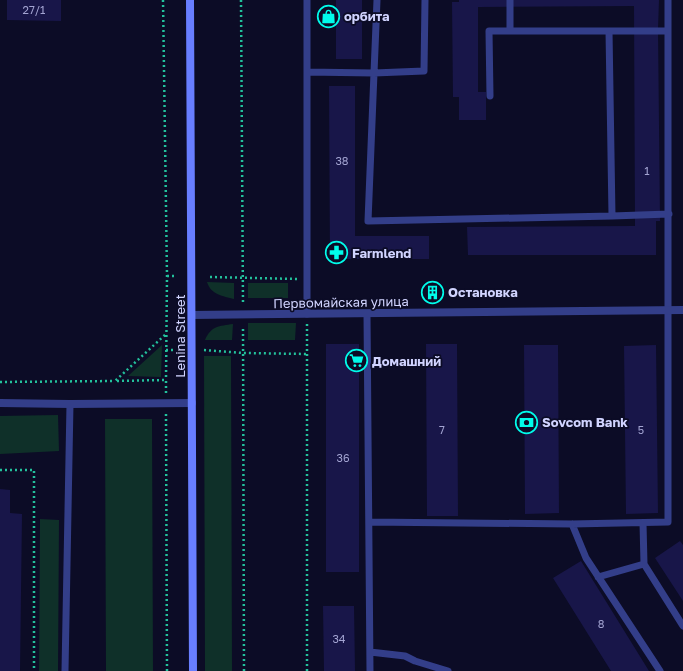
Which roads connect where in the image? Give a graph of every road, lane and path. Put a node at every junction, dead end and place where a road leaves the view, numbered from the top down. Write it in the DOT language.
graph roads {
  1 [pos="163,0"];
  2 [pos="190,0"];
  3 [pos="241,0"];
  4 [pos="307,0"];
  5 [pos="377,0"];
  6 [pos="425,0"];
  7 [pos="510,0"];
  8 [pos="668,0"];
  9 [pos="510,31"];
  10 [pos="609,31"];
  11 [pos="668,31"];
  12 [pos="307,72"];
  13 [pos="374,73"];
  14 [pos="490,96"];
  15 [pos="669,214"];
  16 [pos="612,216"];
  17 [pos="167,276"];
  18 [pos="175,276"];
  19 [pos="210,278"];
  20 [pos="243,278"];
  21 [pos="307,279"];
  22 [pos="243,305"];
  23 [pos="669,310"];
  24 [pos="683,310"];
  25 [pos="307,314"];
  26 [pos="367,314"];
  27 [pos="192,315"];
  28 [pos="243,329"];
  29 [pos="166,334"];
  30 [pos="166,350"];
  31 [pos="176,350"];
  32 [pos="204,350"];
  33 [pos="243,353"];
  34 [pos="307,354"];
  35 [pos="166,380"];
  36 [pos="115,381"];
  37 [pos="0,382"];
  38 [pos="0,403"];
  39 [pos="166,403"];
  40 [pos="192,403"];
  41 [pos="70,404"];
  42 [pos="0,470"];
  43 [pos="369,522"];
  44 [pos="643,523"];
  45 [pos="572,524"];
  46 [pos="644,564"];
  47 [pos="598,577"];
  48 [pos="683,626"];
  49 [pos="370,652"];
  50 [pos="34,671"];
  51 [pos="65,671"];
  52 [pos="167,671"];
  53 [pos="193,671"];
  54 [pos="244,671"];
  55 [pos="307,671"];
  56 [pos="370,671"];
  57 [pos="448,671"];
  58 [pos="660,671"];
  1 -- 17 [label="path"];
  2 -- 27 [label="main road, Lenina Street"];
  3 -- 20 [label="path"];
  4 -- 12 [label="lane"];
  5 -- 13 [label="lane"];
  6 -- 13 [label="lane"];
  7 -- 9 [label="lane"];
  8 -- 11 [label="lane"];
  9 -- 10 [label="lane"];
  9 -- 14 [label="lane"];
  10 -- 11 [label="lane"];
  10 -- 16 [label="lane"];
  11 -- 15 [label="lane"];
  12 -- 13 [label="lane"];
  12 -- 21 [label="lane"];
  13 -- 16 [label="lane"];
  15 -- 16 [label="lane"];
  15 -- 23 [label="lane"];
  17 -- 18 [label="path"];
  17 -- 29 [label="path"];
  19 -- 20 [label="path"];
  20 -- 21 [label="path"];
  20 -- 22 [label="path"];
  21 -- 25 [label="lane"];
  23 -- 24 [label="street, Первомайская улица"];
  23 -- 26 [label="street, Первомайская улица"];
  23 -- 44 [label="lane"];
  25 -- 26 [label="street, Первомайская улица"];
  25 -- 27 [label="street, Первомайская улица"];
  25 -- 34 [label="path"];
  26 -- 43 [label="lane"];
  27 -- 40 [label="main road, Lenina Street"];
  28 -- 33 [label="path"];
  29 -- 30 [label="path"];
  29 -- 36 [label="path"];
  30 -- 31 [label="path"];
  30 -- 35 [label="path"];
  32 -- 33 [label="path"];
  33 -- 34 [label="path"];
  33 -- 54 [label="path"];
  34 -- 55 [label="path"];
  35 -- 36 [label="path"];
  35 -- 39 [label="path"];
  36 -- 37 [label="path"];
  38 -- 41 [label="street"];
  39 -- 40 [label="street"];
  39 -- 41 [label="street"];
  39 -- 52 [label="path"];
  40 -- 53 [label="main road, Lenina Street"];
  41 -- 51 [label="lane"];
  42 -- 50 [label="path"];
  43 -- 45 [label="lane"];
  43 -- 49 [label="lane"];
  44 -- 45 [label="lane"];
  44 -- 46 [label="lane"];
  45 -- 47 [label="lane"];
  46 -- 47 [label="lane"];
  46 -- 48 [label="lane"];
  47 -- 58 [label="lane"];
  49 -- 56 [label="lane"];
  49 -- 57 [label="lane"];
}
